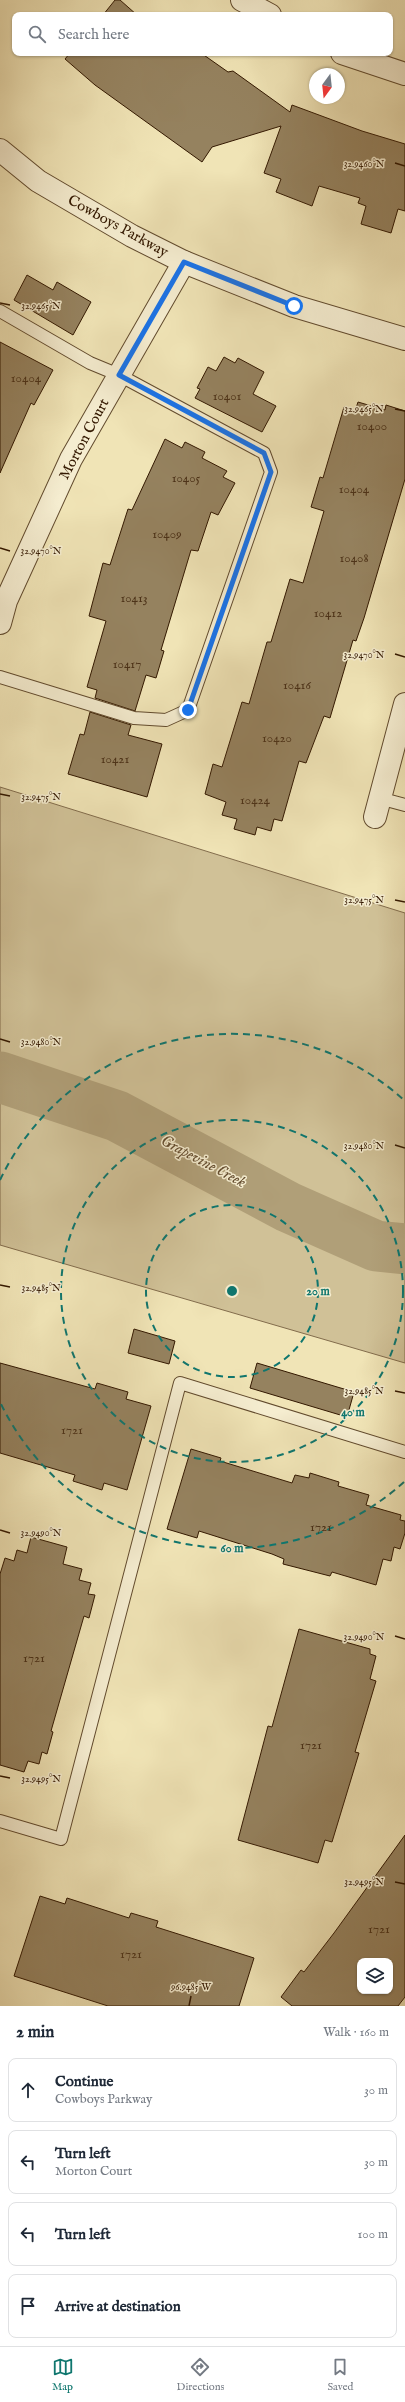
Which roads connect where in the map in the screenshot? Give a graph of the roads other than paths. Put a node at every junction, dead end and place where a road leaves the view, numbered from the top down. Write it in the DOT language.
graph roads {
  1 [pos="242,0"];
  2 [pos="264,12"];
  3 [pos="351,56"];
  4 [pos="405,74"];
  5 [pos="0,150"];
  6 [pos="184,262"];
  7 [pos="0,311"];
  8 [pos="405,339"];
  9 [pos="119,375"];
  10 [pos="0,623"];
  11 [pos="0,677"];
  12 [pos="405,704"];
  13 [pos="405,805"];
  14 [pos="377,807"];
  15 [pos="405,1452"];
  16 [pos="0,1821"];
  1 -- 2 [label="street"];
  3 -- 4 [label="street"];
  5 -- 6 [label="street, Cowboys Parkway"];
  6 -- 8 [label="street, Cowboys Parkway"];
  6 -- 9 [label="street, Morton Court"];
  7 -- 9 [label="lane"];
  9 -- 10 [label="street, Morton Court"];
  9 -- 11 [label="lane"];
  12 -- 14 [label="street"];
  13 -- 14 [label="lane"];
  15 -- 16 [label="lane"];
}
